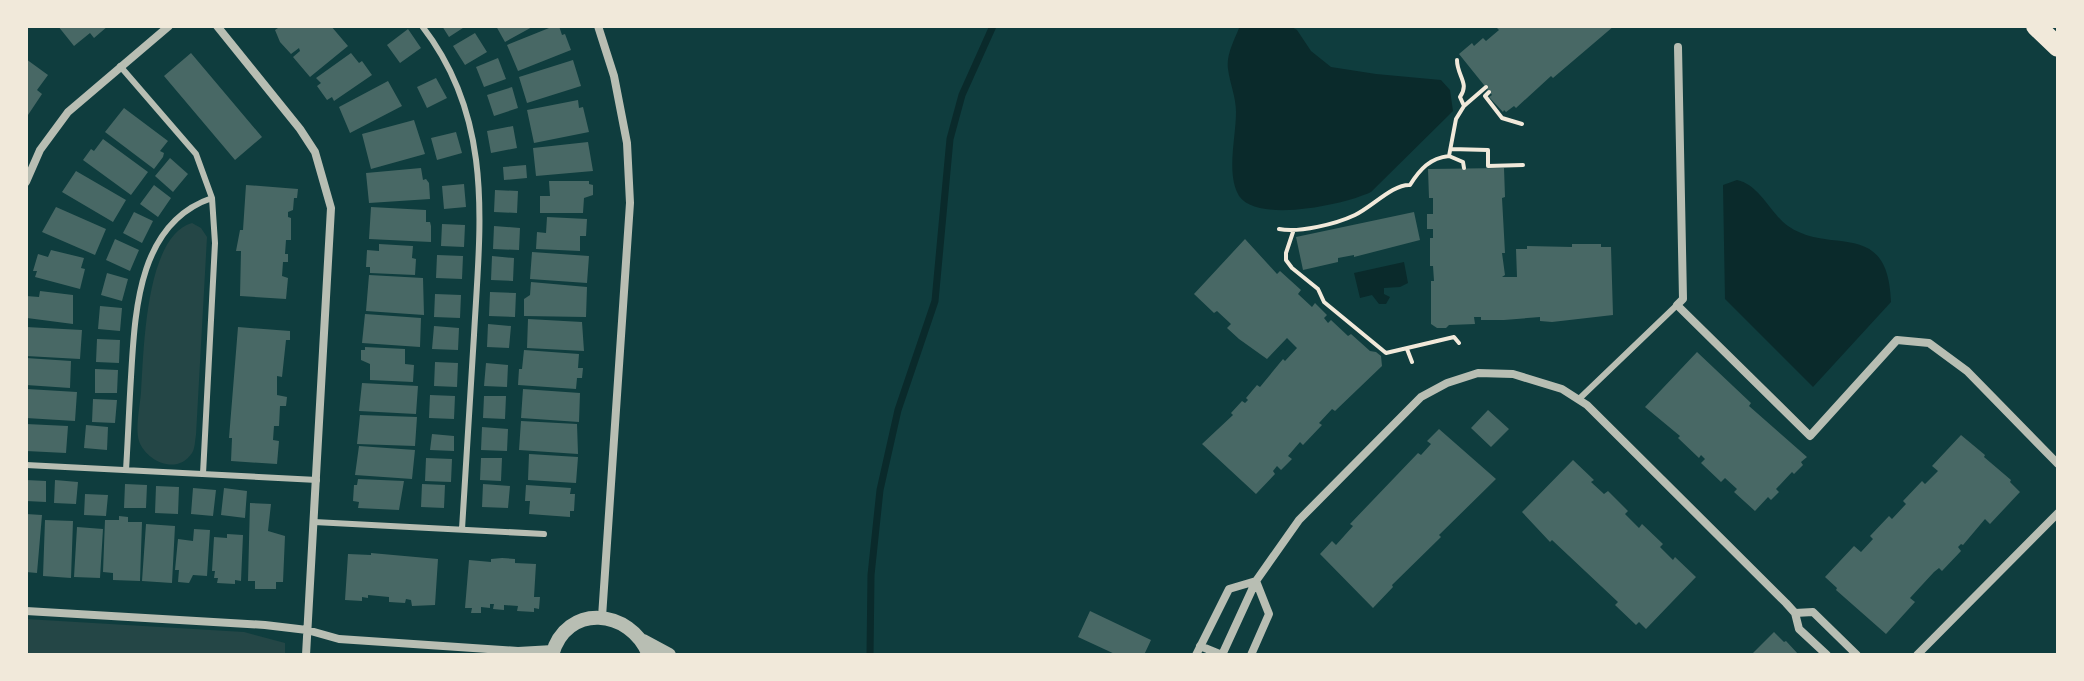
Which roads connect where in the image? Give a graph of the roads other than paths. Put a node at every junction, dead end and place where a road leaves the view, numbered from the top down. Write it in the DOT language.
graph roads {
  1 [pos="169,26"];
  2 [pos="217,26"];
  3 [pos="422,26"];
  4 [pos="598,26"];
  5 [pos="2036,26"];
  6 [pos="1678,47"];
  7 [pos="2058,47"];
  8 [pos="120,66"];
  9 [pos="26,182"];
  10 [pos="212,198"];
  11 [pos="1677,305"];
  12 [pos="1579,399"];
  13 [pos="2058,464"];
  14 [pos="26,465"];
  15 [pos="126,470"];
  16 [pos="203,474"];
  17 [pos="317,480"];
  18 [pos="2058,513"];
  19 [pos="314,522"];
  20 [pos="462,529"];
  21 [pos="544,534"];
  22 [pos="1256,581"];
  23 [pos="26,611"];
  24 [pos="1795,613"];
  25 [pos="602,617"];
  26 [pos="307,630"];
  27 [pos="1840,638"];
  28 [pos="646,648"];
  29 [pos="1198,651"];
  30 [pos="553,652"];
  31 [pos="1826,654"];
  32 [pos="306,655"];
  33 [pos="669,655"];
  34 [pos="1222,655"];
  35 [pos="1251,655"];
  36 [pos="1857,655"];
  37 [pos="1917,655"];
  1 -- 8 [label="street"];
  2 -- 17 [label="street"];
  3 -- 20 [label="lane"];
  4 -- 25 [label="street"];
  5 -- 7 [label="highway"];
  6 -- 11 [label="street"];
  8 -- 9 [label="street"];
  8 -- 10 [label="lane"];
  10 -- 15 [label="lane"];
  10 -- 16 [label="lane"];
  11 -- 12 [label="lane"];
  11 -- 13 [label="street"];
  12 -- 22 [label="street"];
  12 -- 24 [label="street"];
  14 -- 15 [label="lane"];
  15 -- 16 [label="lane"];
  16 -- 17 [label="lane"];
  17 -- 19 [label="street"];
  18 -- 37 [label="street"];
  19 -- 20 [label="lane"];
  19 -- 26 [label="street"];
  20 -- 21 [label="lane"];
  22 -- 29 [label="street"];
  22 -- 34 [label="street"];
  22 -- 35 [label="street"];
  23 -- 26 [label="street"];
  24 -- 27 [label="street"];
  24 -- 31 [label="street"];
  25 -- 28 [label="street"];
  25 -- 30 [label="street"];
  26 -- 30 [label="street"];
  26 -- 32 [label="street"];
  27 -- 31 [label="street"];
  27 -- 36 [label="street"];
  28 -- 33 [label="street"];
  29 -- 34 [label="street"];
}
